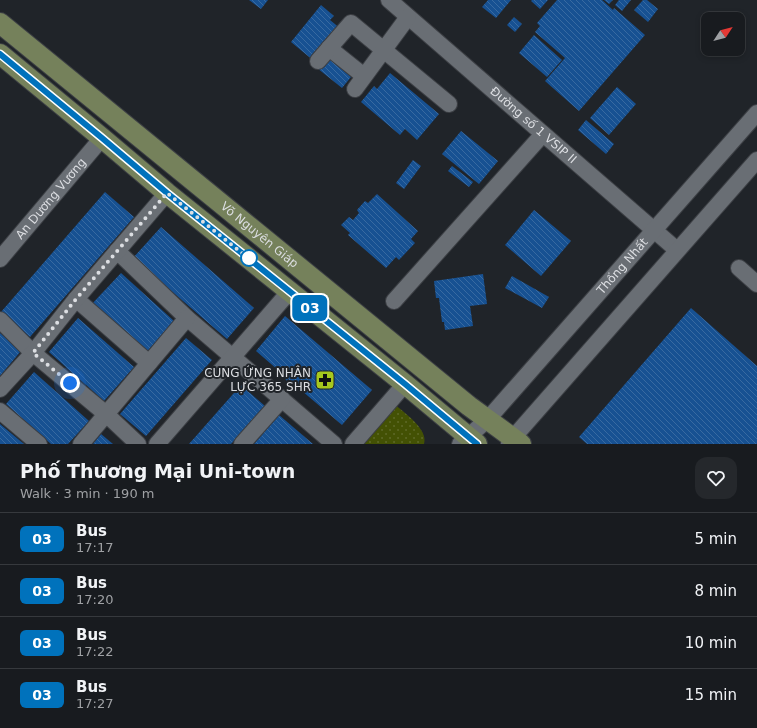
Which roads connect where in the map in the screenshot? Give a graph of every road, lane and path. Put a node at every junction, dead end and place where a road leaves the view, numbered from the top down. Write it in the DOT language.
graph roads {
  1 [pos="389,0"];
  2 [pos="408,17"];
  3 [pos="0,23"];
  4 [pos="329,48"];
  5 [pos="384,50"];
  6 [pos="0,54"];
  7 [pos="318,61"];
  8 [pos="364,76"];
  9 [pos="355,89"];
  10 [pos="449,104"];
  11 [pos="757,113"];
  12 [pos="543,134"];
  13 [pos="102,138"];
  14 [pos="757,160"];
  15 [pos="167,193"];
  16 [pos="654,230"];
  17 [pos="677,250"];
  18 [pos="117,251"];
  19 [pos="0,259"];
  20 [pos="739,268"];
  21 [pos="757,284"];
  22 [pos="290,291"];
  23 [pos="76,299"];
  24 [pos="394,301"];
  25 [pos="187,318"];
  26 [pos="0,320"];
  27 [pos="33,353"];
  28 [pos="233,357"];
  29 [pos="149,363"];
  30 [pos="405,384"];
  31 [pos="0,389"];
  32 [pos="282,399"];
  33 [pos="0,411"];
  34 [pos="106,414"];
  35 [pos="488,419"];
  36 [pos="468,441"];
  37 [pos="514,442"];
  38 [pos="39,444"];
  39 [pos="80,444"];
  40 [pos="138,444"];
  41 [pos="157,444"];
  42 [pos="242,444"];
  43 [pos="334,444"];
  44 [pos="353,444"];
  1 -- 2 [label="street, Đường số 1 VSIP II"];
  2 -- 5 [label="street"];
  2 -- 12 [label="street, Đường số 1 VSIP II"];
  3 -- 35 [label="main road, Võ Nguyên Giáp"];
  4 -- 5 [label="street"];
  4 -- 7 [label="street"];
  4 -- 8 [label="street"];
  5 -- 8 [label="street"];
  5 -- 10 [label="street"];
  6 -- 13 [label="main road, Võ Nguyên Giáp"];
  8 -- 9 [label="street"];
  11 -- 16 [label="street, Thống Nhất"];
  12 -- 16 [label="street, Đường số 1 VSIP II"];
  12 -- 24 [label="street"];
  13 -- 15 [label="main road, Võ Nguyên Giáp"];
  13 -- 19 [label="street, An Dương Vương"];
  14 -- 17 [label="street"];
  15 -- 18 [label="street"];
  15 -- 22 [label="main road, Võ Nguyên Giáp"];
  16 -- 17 [label="street, Đường số 1 VSIP II"];
  16 -- 35 [label="street, Thống Nhất"];
  17 -- 37 [label="street"];
  18 -- 23 [label="street"];
  18 -- 25 [label="street"];
  20 -- 21 [label="street"];
  22 -- 28 [label="street"];
  22 -- 30 [label="main road, Võ Nguyên Giáp"];
  23 -- 27 [label="street"];
  23 -- 29 [label="street"];
  25 -- 28 [label="street"];
  25 -- 29 [label="street"];
  26 -- 27 [label="street"];
  27 -- 31 [label="street"];
  27 -- 34 [label="street"];
  28 -- 32 [label="street"];
  28 -- 41 [label="street"];
  29 -- 34 [label="street"];
  30 -- 36 [label="main road, Võ Nguyên Giáp"];
  30 -- 44 [label="street"];
  32 -- 42 [label="street"];
  32 -- 43 [label="street"];
  33 -- 38 [label="street"];
  34 -- 39 [label="street"];
  34 -- 40 [label="street"];
  35 -- 36 [label="street, Thống Nhất"];
  35 -- 37 [label="main road, Võ Nguyên Giáp"];
}
